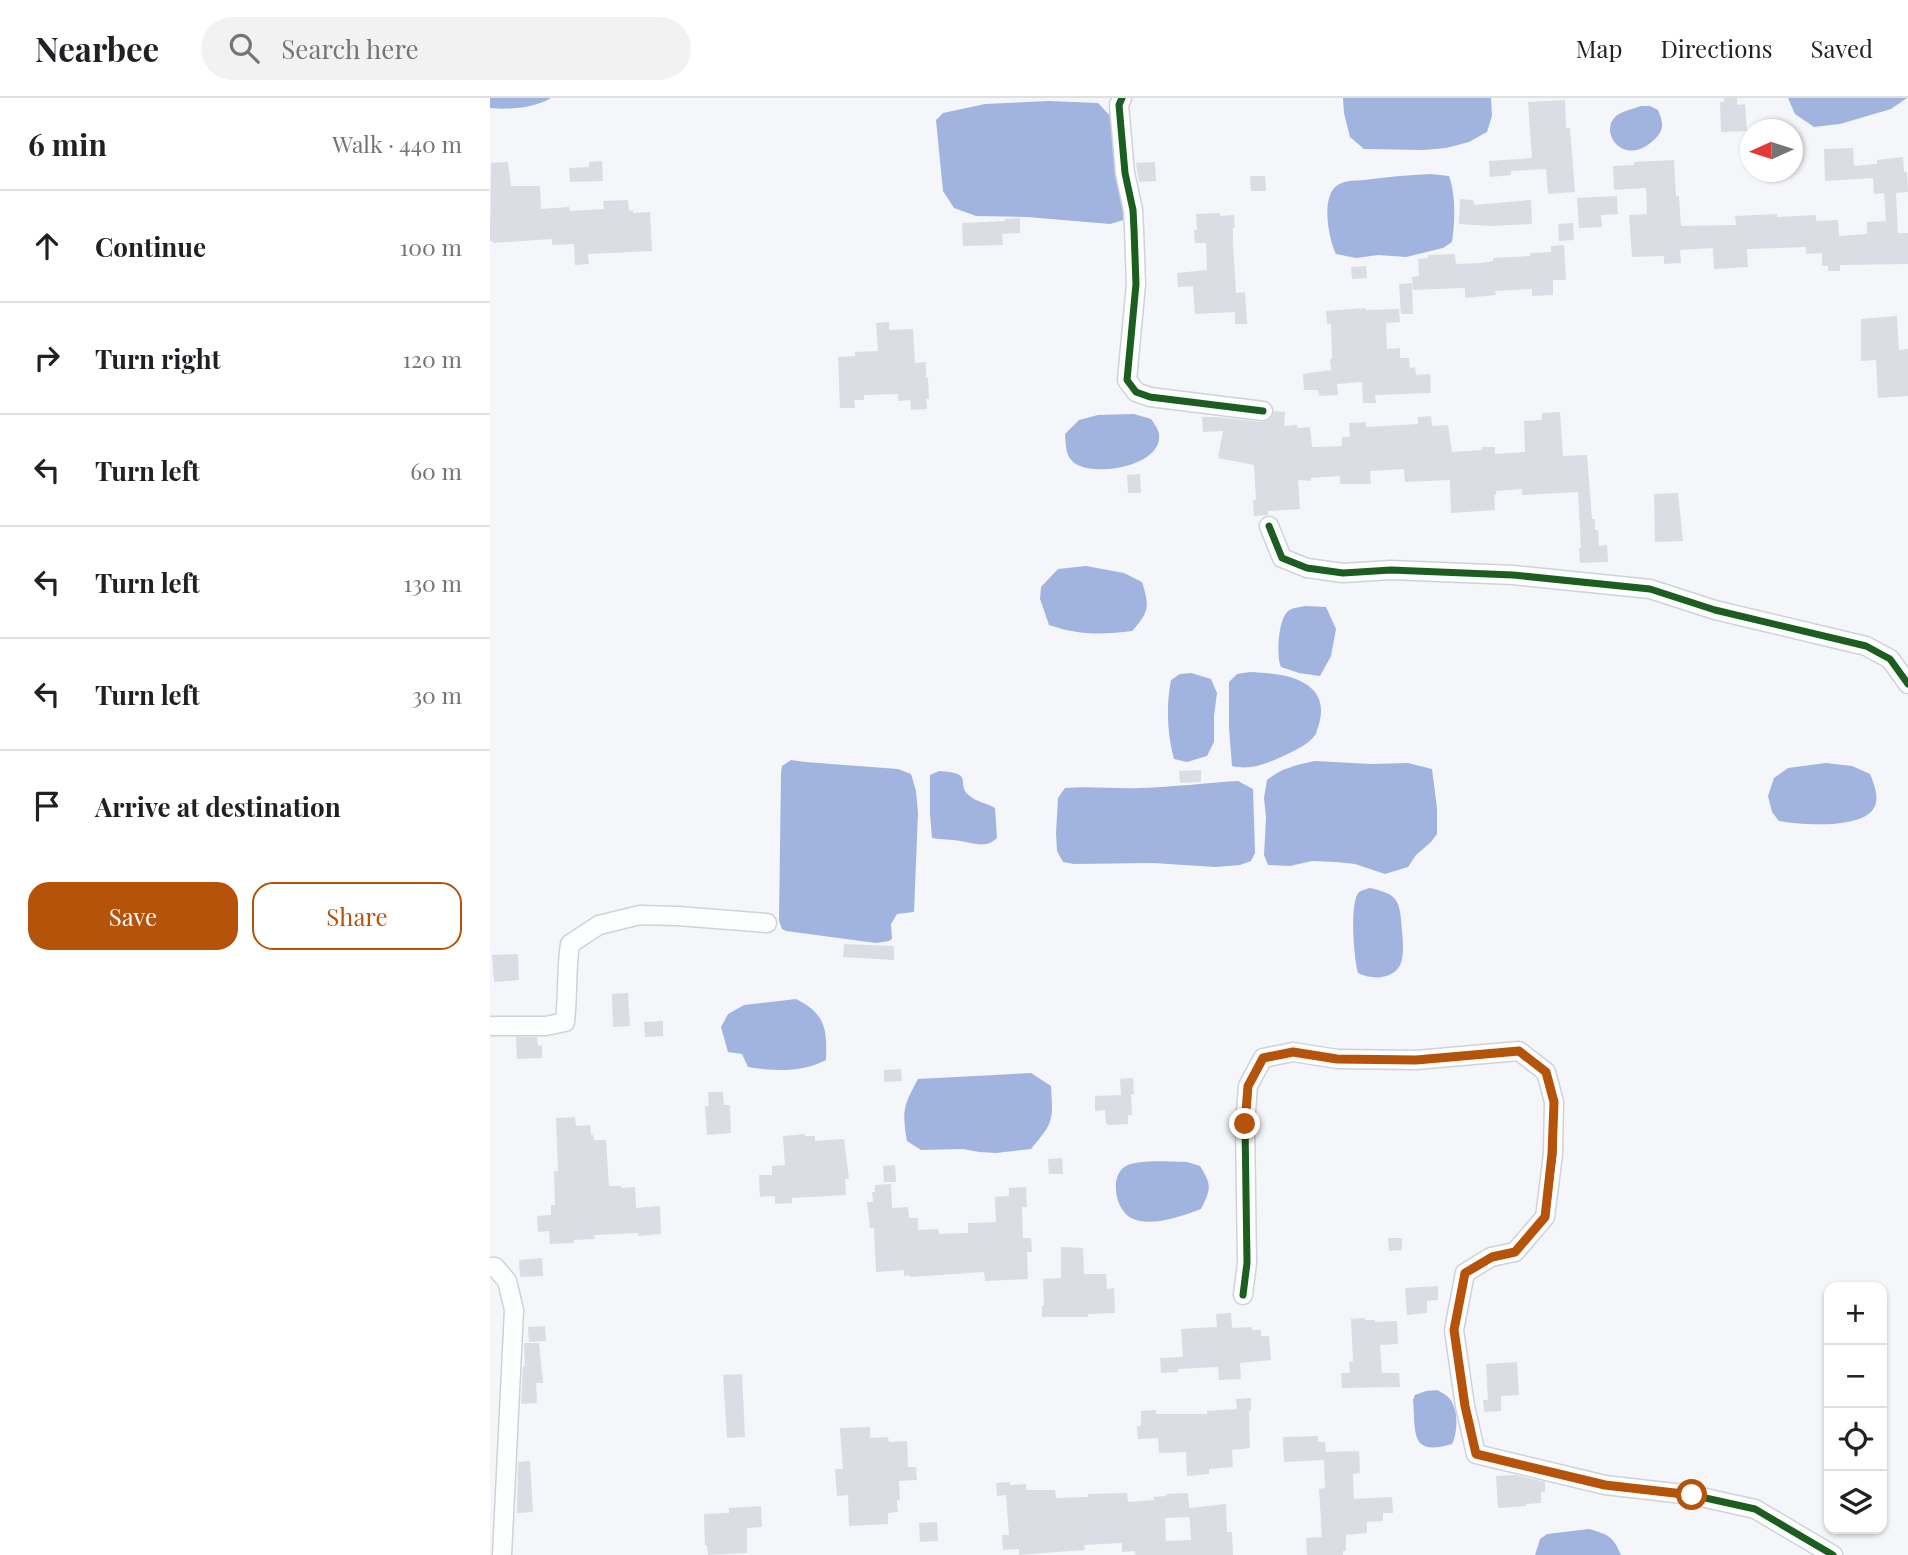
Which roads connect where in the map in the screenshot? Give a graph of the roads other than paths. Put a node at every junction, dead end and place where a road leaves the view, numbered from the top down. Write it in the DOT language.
graph roads {
  1 [pos="1122,98"];
  2 [pos="1263,411"];
  3 [pos="1269,526"];
  4 [pos="1908,684"];
  5 [pos="767,923"];
  6 [pos="490,1026"];
  7 [pos="490,1268"];
  8 [pos="1243,1296"];
  9 [pos="502,1555"];
  10 [pos="1833,1555"];
  1 -- 2 [label="street"];
  3 -- 4 [label="street"];
  5 -- 6 [label="street"];
  7 -- 9 [label="street"];
  8 -- 10 [label="street"];
}
